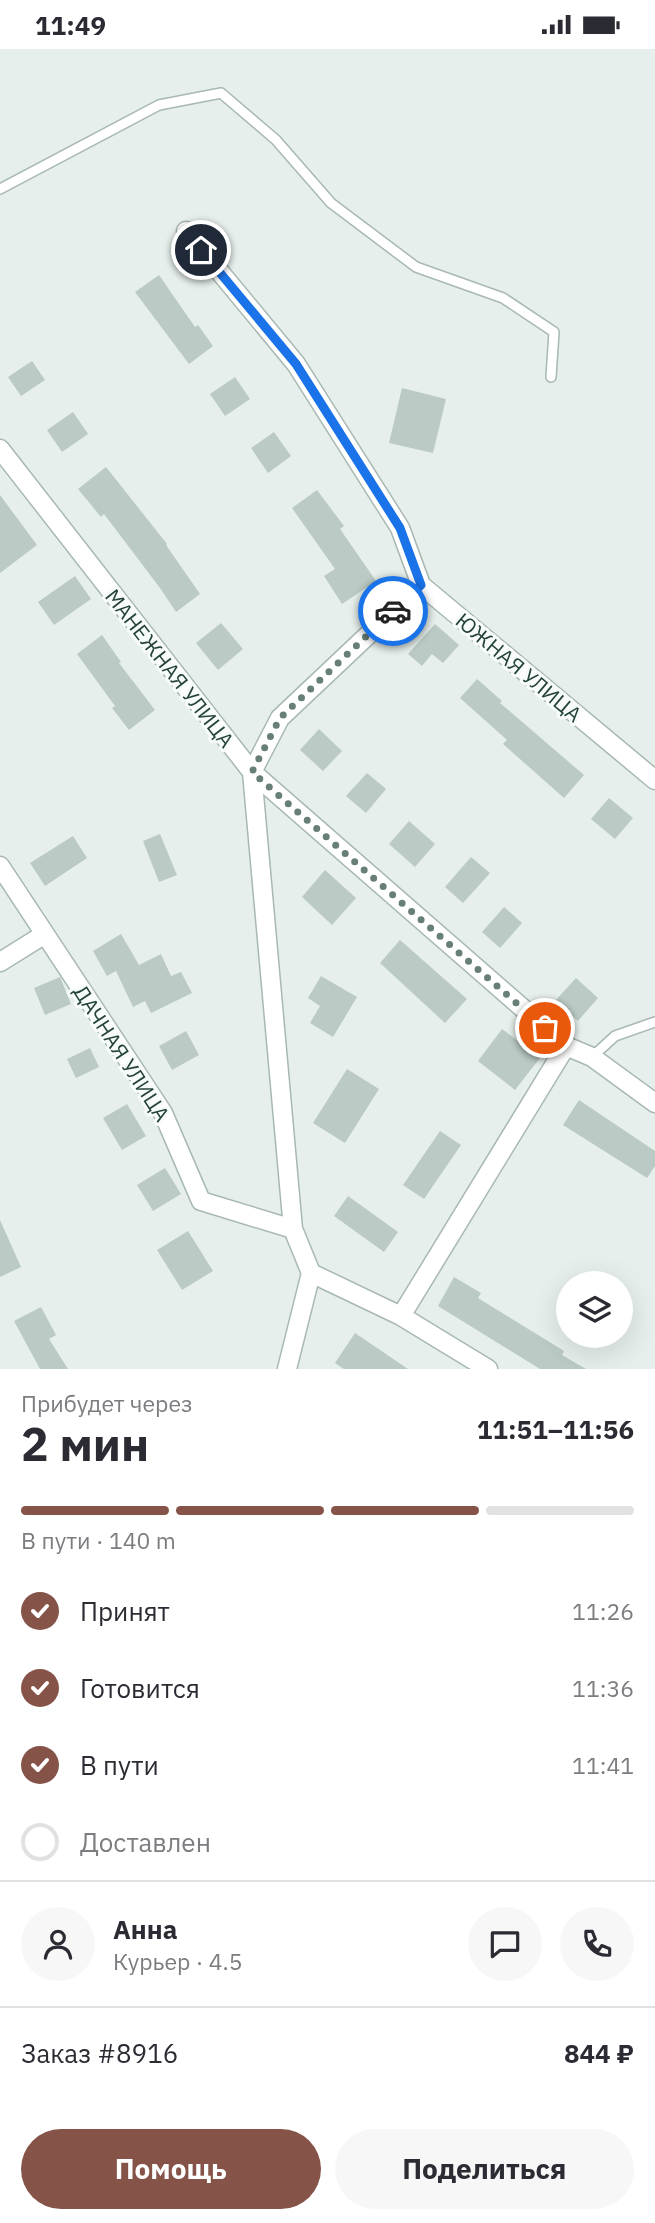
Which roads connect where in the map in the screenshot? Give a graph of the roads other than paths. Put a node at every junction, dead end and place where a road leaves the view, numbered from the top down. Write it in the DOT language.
graph roads {
  1 [pos="0,189"];
  2 [pos="186,231"];
  3 [pos="551,377"];
  4 [pos="0,449"];
  5 [pos="421,585"];
  6 [pos="252,772"];
  7 [pos="655,780"];
  8 [pos="0,866"];
  9 [pos="45,935"];
  10 [pos="0,962"];
  11 [pos="655,1022"];
  12 [pos="566,1046"];
  13 [pos="592,1057"];
  14 [pos="655,1103"];
  15 [pos="293,1229"];
  16 [pos="311,1273"];
  17 [pos="401,1316"];
  18 [pos="287,1369"];
  19 [pos="488,1369"];
  1 -- 3 [label="lane"];
  2 -- 5 [label="street, ЮЖНАЯ УЛИЦА"];
  4 -- 6 [label="street, МАНЕЖНАЯ УЛИЦА"];
  5 -- 6 [label="street"];
  5 -- 7 [label="street, ЮЖНАЯ УЛИЦА"];
  6 -- 12 [label="street, МАНЕЖНАЯ УЛИЦА"];
  6 -- 15 [label="street"];
  8 -- 9 [label="street, ДАЧНАЯ УЛИЦА"];
  9 -- 10 [label="street"];
  9 -- 15 [label="street, ДАЧНАЯ УЛИЦА"];
  11 -- 13 [label="lane"];
  12 -- 13 [label="street, МАНЕЖНАЯ УЛИЦА"];
  12 -- 17 [label="street"];
  13 -- 14 [label="street, МАНЕЖНАЯ УЛИЦА"];
  15 -- 16 [label="street"];
  16 -- 17 [label="street"];
  16 -- 18 [label="street"];
  17 -- 19 [label="street"];
}
